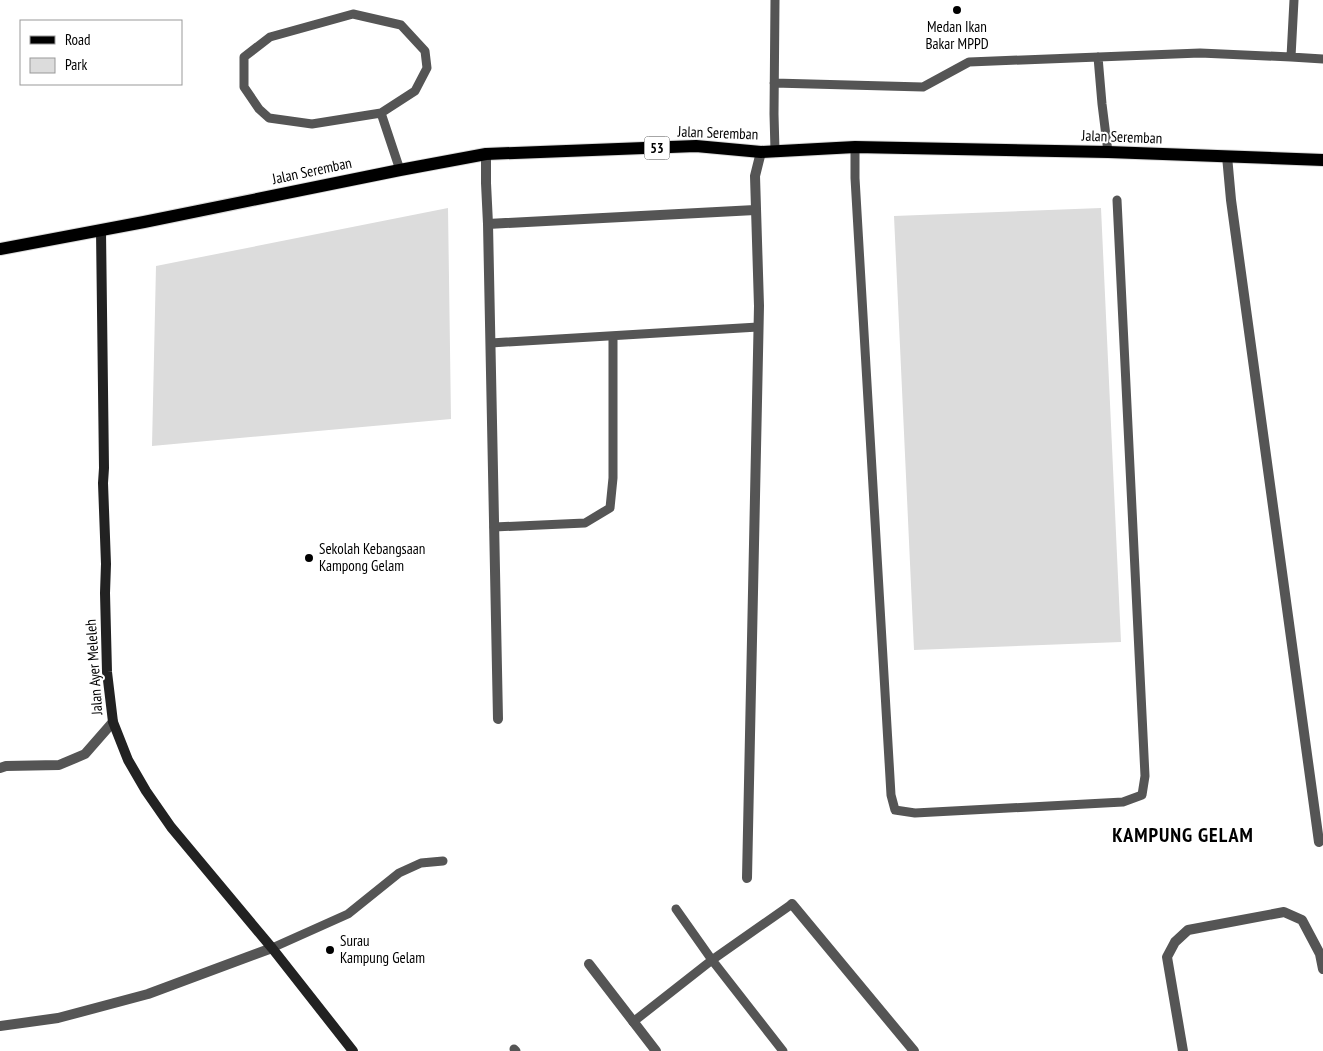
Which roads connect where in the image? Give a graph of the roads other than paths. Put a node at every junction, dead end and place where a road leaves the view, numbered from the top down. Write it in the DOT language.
graph roads {
  1 [pos="775,0"];
  2 [pos="1294,0"];
  3 [pos="1098,57"];
  4 [pos="1291,57"];
  5 [pos="1323,59"];
  6 [pos="774,83"];
  7 [pos="381,113"];
  8 [pos="855,147"];
  9 [pos="775,151"];
  10 [pos="760,152"];
  11 [pos="1108,152"];
  12 [pos="486,154"];
  13 [pos="1227,156"];
  14 [pos="1323,160"];
  15 [pos="400,170"];
  16 [pos="1117,200"];
  17 [pos="755,210"];
  18 [pos="488,224"];
  19 [pos="101,231"];
  20 [pos="0,249"];
  21 [pos="758,327"];
  22 [pos="613,336"];
  23 [pos="490,343"];
  24 [pos="494,527"];
  25 [pos="498,719"];
  26 [pos="113,722"];
  27 [pos="0,768"];
  28 [pos="1319,842"];
  29 [pos="443,861"];
  30 [pos="747,878"];
  31 [pos="792,904"];
  32 [pos="676,909"];
  33 [pos="272,948"];
  34 [pos="712,960"];
  35 [pos="589,964"];
  36 [pos="1323,969"];
  37 [pos="633,1022"];
  38 [pos="0,1026"];
  39 [pos="353,1051"];
  40 [pos="656,1051"];
  41 [pos="783,1051"];
  42 [pos="914,1051"];
  43 [pos="1183,1051"];
  1 -- 6 [label="lane"];
  2 -- 4 [label="lane"];
  3 -- 4 [label="lane"];
  3 -- 6 [label="lane"];
  3 -- 11 [label="lane"];
  4 -- 5 [label="lane"];
  6 -- 9 [label="lane"];
  7 -- 7 [label="lane"];
  7 -- 15 [label="lane"];
  8 -- 9 [label="main road, Jalan Seremban / 53"];
  8 -- 11 [label="main road, Jalan Seremban / 53"];
  8 -- 16 [label="lane"];
  9 -- 10 [label="main road, Jalan Seremban / 53"];
  10 -- 12 [label="main road, Jalan Seremban / 53"];
  10 -- 17 [label="street"];
  11 -- 13 [label="main road, Jalan Seremban / 53"];
  12 -- 15 [label="main road, Jalan Seremban / 53"];
  12 -- 18 [label="street"];
  13 -- 14 [label="main road, Jalan Seremban / 53"];
  13 -- 28 [label="street"];
  15 -- 19 [label="main road, Jalan Seremban / 53"];
  17 -- 18 [label="street"];
  17 -- 21 [label="street"];
  18 -- 23 [label="street"];
  19 -- 20 [label="main road, Jalan Seremban / 53"];
  19 -- 26 [label="street, Jalan Ayer Meleleh"];
  21 -- 22 [label="lane"];
  21 -- 30 [label="street"];
  22 -- 23 [label="lane"];
  22 -- 24 [label="lane"];
  23 -- 24 [label="street"];
  24 -- 25 [label="street"];
  26 -- 27 [label="street"];
  26 -- 33 [label="street, Jalan Ayer Meleleh"];
  29 -- 33 [label="lane"];
  31 -- 34 [label="lane"];
  31 -- 42 [label="street"];
  32 -- 34 [label="lane"];
  33 -- 38 [label="street"];
  33 -- 39 [label="street, Jalan Ayer Meleleh"];
  34 -- 37 [label="lane"];
  34 -- 41 [label="lane"];
  35 -- 37 [label="street"];
  36 -- 43 [label="street"];
  37 -- 40 [label="street"];
}
